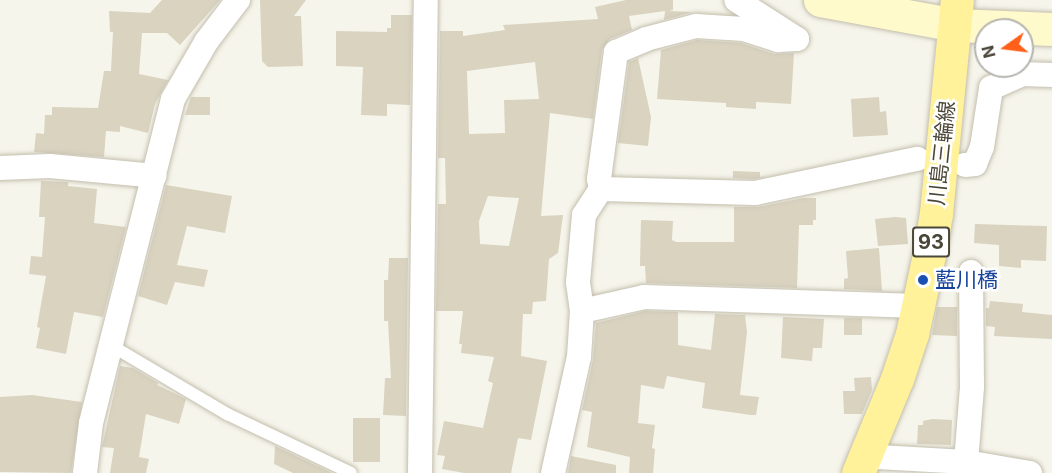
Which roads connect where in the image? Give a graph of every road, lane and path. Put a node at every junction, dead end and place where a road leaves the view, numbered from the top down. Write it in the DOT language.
graph roads {
  1 [pos="238,0"];
  2 [pos="426,0"];
  3 [pos="736,0"];
  4 [pos="820,0"];
  5 [pos="957,12"];
  6 [pos="1052,29"];
  7 [pos="1052,75"];
  8 [pos="917,159"];
  9 [pos="964,165"];
  10 [pos="0,168"];
  11 [pos="155,176"];
  12 [pos="601,189"];
  13 [pos="971,272"];
  14 [pos="918,306"];
  15 [pos="582,311"];
  16 [pos="112,346"];
  17 [pos="863,461"];
  18 [pos="966,462"];
  19 [pos="85,473"];
  20 [pos="351,473"];
  21 [pos="420,473"];
  22 [pos="554,473"];
  23 [pos="1030,473"];
  1 -- 11 [label="street"];
  2 -- 21 [label="street"];
  3 -- 12 [label="street"];
  4 -- 5 [label="street"];
  5 -- 6 [label="street"];
  5 -- 14 [label="main road, 川島三輪線 / 93"];
  7 -- 9 [label="street"];
  8 -- 12 [label="street"];
  10 -- 11 [label="street"];
  11 -- 16 [label="street"];
  12 -- 15 [label="street"];
  13 -- 18 [label="street"];
  14 -- 15 [label="street"];
  14 -- 17 [label="main road, 川島三輪線 / 93"];
  15 -- 22 [label="street"];
  16 -- 19 [label="street"];
  16 -- 20 [label="lane"];
  17 -- 18 [label="street"];
  18 -- 23 [label="street"];
}
